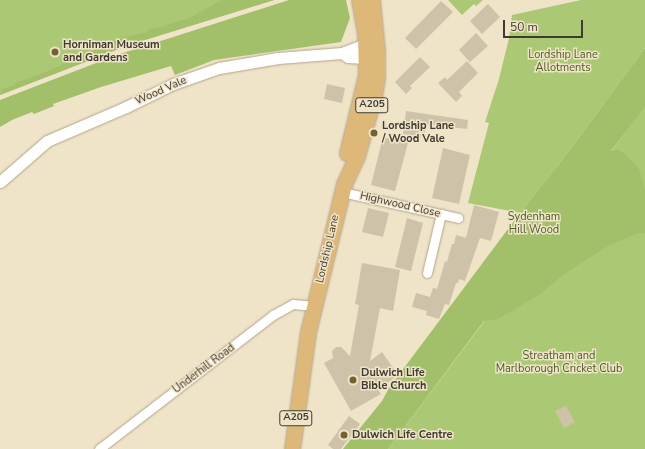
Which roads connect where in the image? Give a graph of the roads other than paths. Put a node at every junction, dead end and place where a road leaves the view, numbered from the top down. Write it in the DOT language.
graph roads {
  1 [pos="358,0"];
  2 [pos="372,0"];
  3 [pos="369,51"];
  4 [pos="0,182"];
  5 [pos="343,188"];
  6 [pos="441,214"];
  7 [pos="458,218"];
  8 [pos="427,273"];
  9 [pos="315,306"];
  10 [pos="99,449"];
  11 [pos="292,449"];
  1 -- 3 [label="highway, A205"];
  2 -- 3 [label="highway, A205"];
  3 -- 4 [label="street, Wood Vale"];
  3 -- 5 [label="highway, A205"];
  5 -- 6 [label="street, Highwood Close"];
  5 -- 9 [label="highway, Lordship Lane / A205"];
  6 -- 7 [label="street, Highwood Close"];
  6 -- 8 [label="street"];
  9 -- 10 [label="street, Underhill Road"];
  9 -- 11 [label="highway, Lordship Lane / A205"];
}
